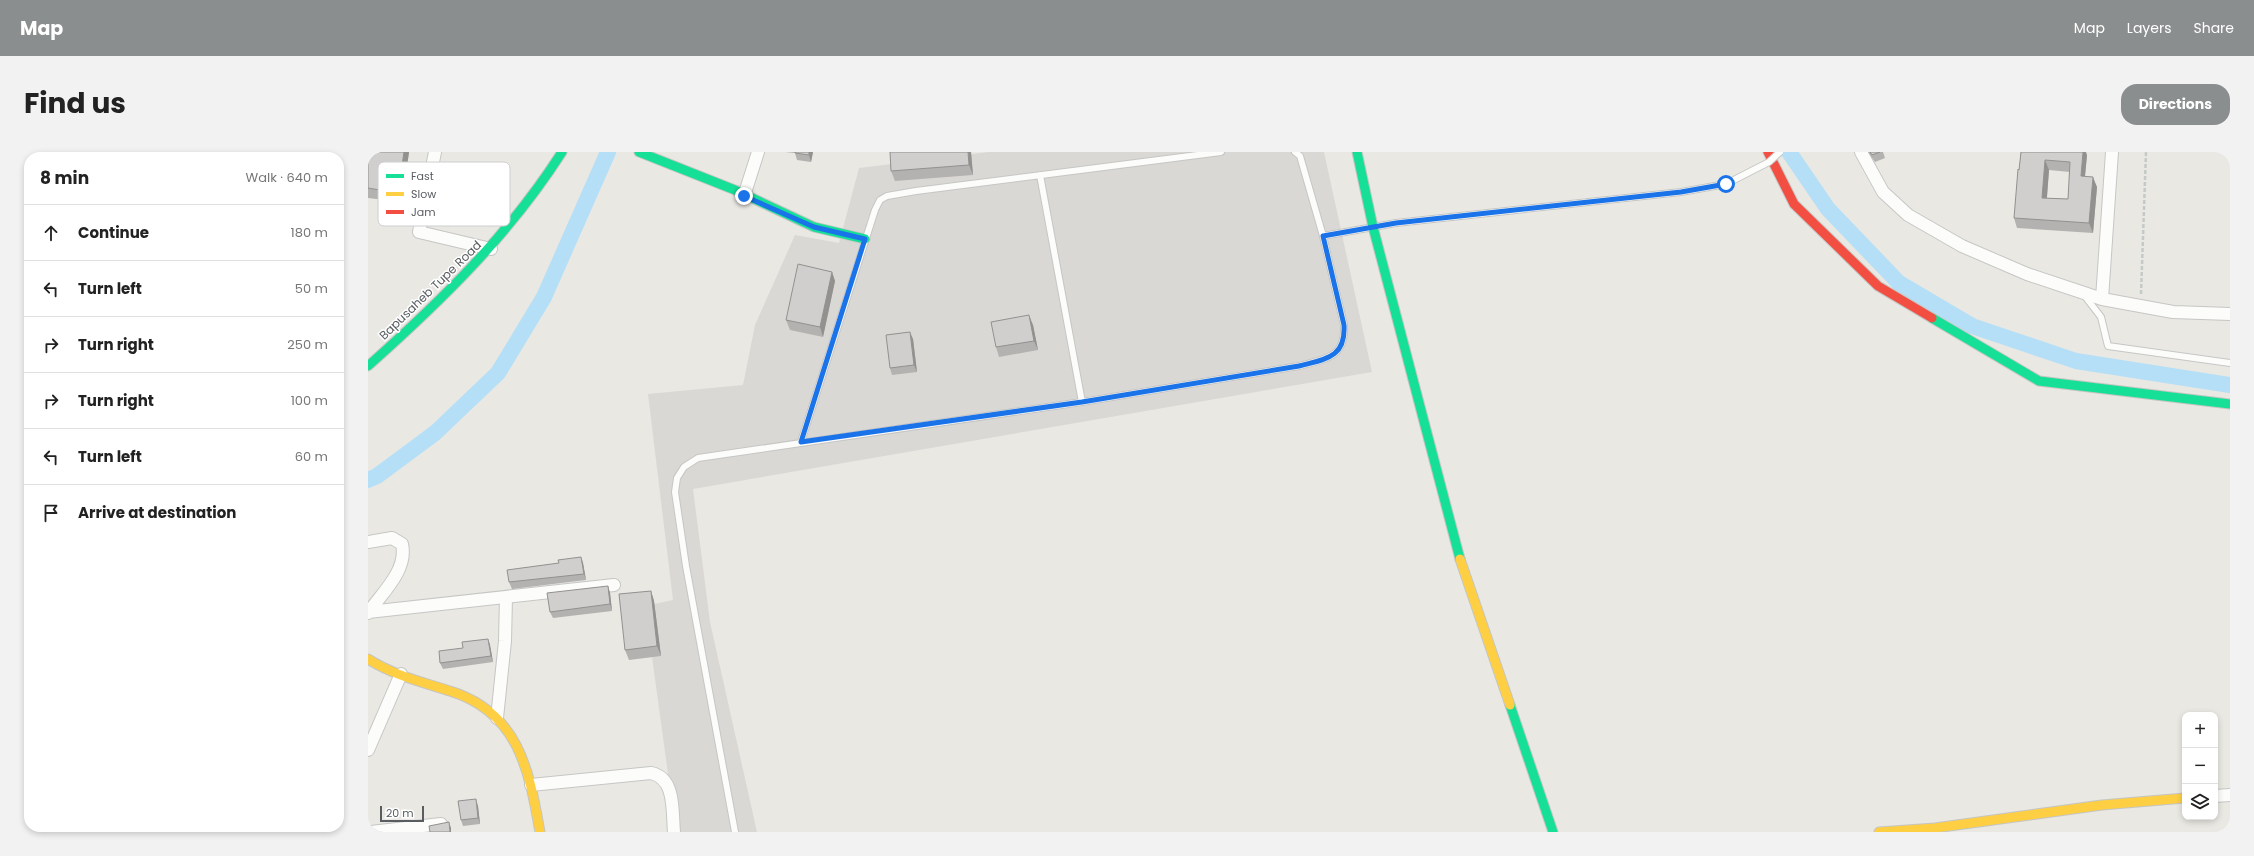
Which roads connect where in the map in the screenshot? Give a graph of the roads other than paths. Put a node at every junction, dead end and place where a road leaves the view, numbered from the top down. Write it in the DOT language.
graph roads {
  1 [pos="435,152"];
  2 [pos="562,152"];
  3 [pos="639,152"];
  4 [pos="758,152"];
  5 [pos="1221,152"];
  6 [pos="1295,152"];
  7 [pos="1357,152"];
  8 [pos="1768,152"];
  9 [pos="1780,152"];
  10 [pos="1861,152"];
  11 [pos="2112,152"];
  12 [pos="433,162"];
  13 [pos="1040,175"];
  14 [pos="744,196"];
  15 [pos="510,224"];
  16 [pos="421,226"];
  17 [pos="509,226"];
  18 [pos="1373,226"];
  19 [pos="1323,236"];
  20 [pos="865,239"];
  21 [pos="490,249"];
  22 [pos="2082,292"];
  23 [pos="2102,299"];
  24 [pos="2230,314"];
  25 [pos="2230,363"];
  26 [pos="368,366"];
  27 [pos="1082,402"];
  28 [pos="2230,404"];
  29 [pos="801,442"];
  30 [pos="368,542"];
  31 [pos="614,585"];
  32 [pos="506,597"];
  33 [pos="368,612"];
  34 [pos="368,659"];
  35 [pos="401,674"];
  36 [pos="497,718"];
  37 [pos="368,750"];
  38 [pos="531,785"];
  39 [pos="2230,795"];
  40 [pos="2218,796"];
  41 [pos="2182,798"];
  42 [pos="441,824"];
  43 [pos="371,832"];
  44 [pos="540,832"];
  45 [pos="674,832"];
  46 [pos="735,832"];
  47 [pos="1553,832"];
  48 [pos="1879,832"];
  1 -- 12 [label="street"];
  2 -- 15 [label="street, Bapusaheb Tupe Road"];
  3 -- 14 [label="street"];
  4 -- 14 [label="street"];
  5 -- 13 [label="lane"];
  6 -- 19 [label="lane"];
  7 -- 18 [label="street"];
  8 -- 28 [label="street"];
  9 -- 18 [label="lane, bridge"];
  10 -- 22 [label="street"];
  11 -- 23 [label="street"];
  13 -- 20 [label="lane"];
  13 -- 27 [label="lane"];
  14 -- 20 [label="street"];
  16 -- 21 [label="street"];
  17 -- 21 [label="street, Bapusaheb Tupe Road"];
  18 -- 19 [label="lane"];
  18 -- 47 [label="street"];
  19 -- 27 [label="lane"];
  20 -- 29 [label="lane"];
  21 -- 26 [label="street, Bapusaheb Tupe Road"];
  22 -- 23 [label="street"];
  22 -- 25 [label="lane"];
  23 -- 24 [label="street"];
  27 -- 29 [label="lane"];
  29 -- 46 [label="lane"];
  30 -- 33 [label="street"];
  31 -- 32 [label="street"];
  32 -- 33 [label="street"];
  32 -- 36 [label="street"];
  34 -- 35 [label="street"];
  35 -- 36 [label="street"];
  35 -- 37 [label="street"];
  36 -- 38 [label="street"];
  38 -- 44 [label="street"];
  38 -- 45 [label="street"];
  39 -- 40 [label="street"];
  41 -- 48 [label="street"];
  42 -- 43 [label="street"];
}
